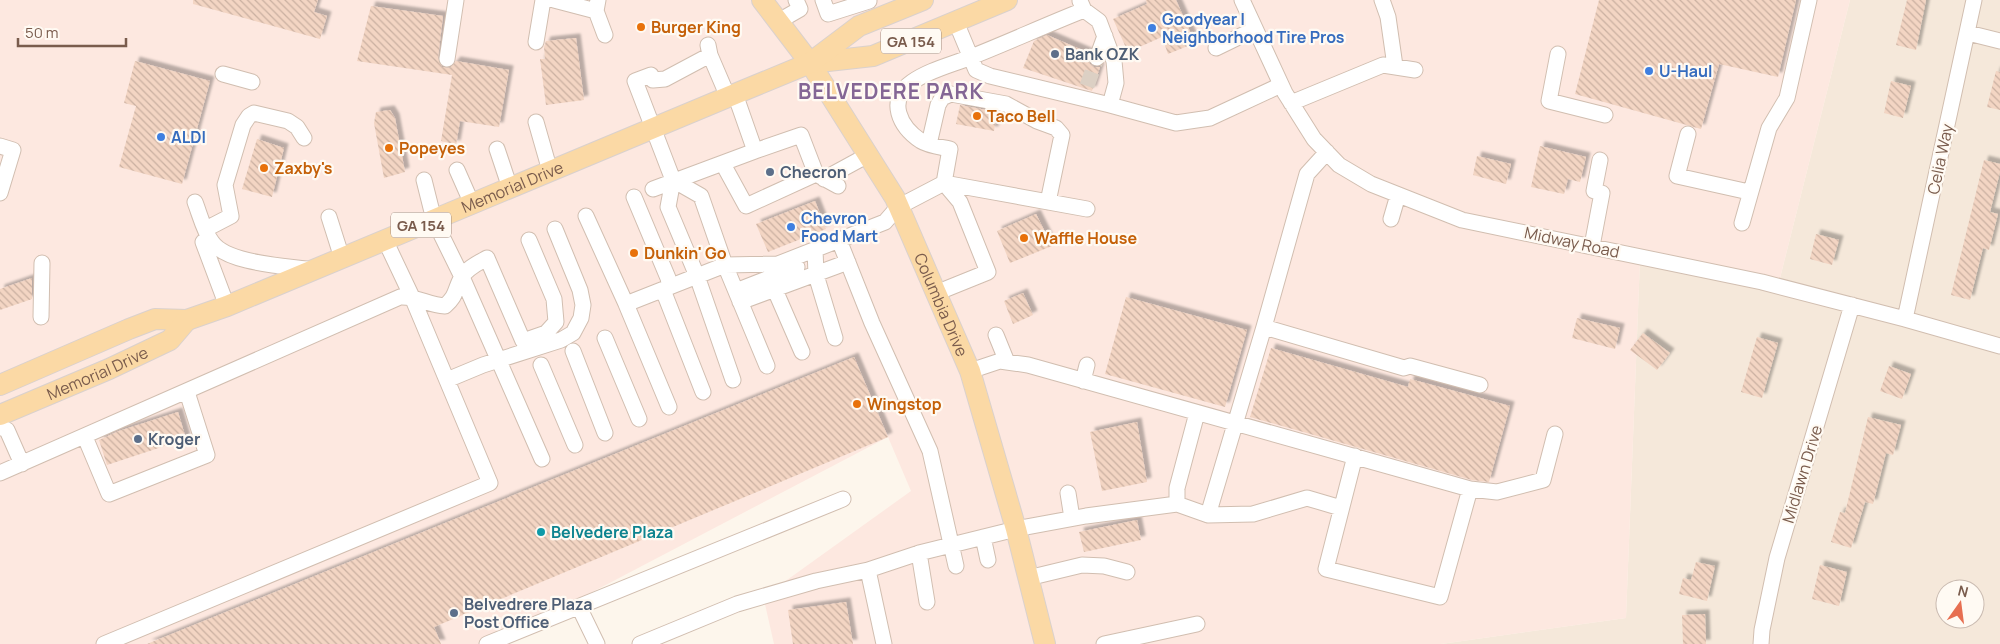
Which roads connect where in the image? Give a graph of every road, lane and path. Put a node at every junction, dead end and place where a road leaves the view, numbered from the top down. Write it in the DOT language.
graph roads {
  1 [pos="456,0"];
  2 [pos="543,0"];
  3 [pos="554,0"];
  4 [pos="762,0"];
  5 [pos="796,0"];
  6 [pos="823,0"];
  7 [pos="923,0"];
  8 [pos="1006,0"];
  9 [pos="1382,0"];
  10 [pos="1809,0"];
  11 [pos="1974,0"];
  12 [pos="1244,1"];
  13 [pos="597,5"];
  14 [pos="1082,5"];
  15 [pos="871,7"];
  16 [pos="779,21"];
  17 [pos="956,22"];
  18 [pos="1255,29"];
  19 [pos="1968,33"];
  20 [pos="605,35"];
  21 [pos="1105,36"];
  22 [pos="2000,41"];
  23 [pos="536,42"];
  24 [pos="1216,48"];
  25 [pos="1558,54"];
  26 [pos="971,57"];
  27 [pos="1097,58"];
  28 [pos="447,59"];
  29 [pos="810,63"];
  30 [pos="1395,66"];
  31 [pos="1415,70"];
  32 [pos="223,74"];
  33 [pos="252,82"];
  34 [pos="1281,85"];
  35 [pos="731,96"];
  36 [pos="1291,103"];
  37 [pos="1110,105"];
  38 [pos="1605,115"];
  39 [pos="536,122"];
  40 [pos="654,128"];
  41 [pos="1688,134"];
  42 [pos="304,138"];
  43 [pos="929,144"];
  44 [pos="0,146"];
  45 [pos="497,149"];
  46 [pos="755,151"];
  47 [pos="1326,152"];
  48 [pos="868,155"];
  49 [pos="1600,160"];
  50 [pos="723,164"];
  51 [pos="457,170"];
  52 [pos="550,172"];
  53 [pos="820,177"];
  54 [pos="424,180"];
  55 [pos="673,180"];
  56 [pos="944,183"];
  57 [pos="838,186"];
  58 [pos="510,188"];
  59 [pos="652,189"];
  60 [pos="0,192"];
  61 [pos="1749,192"];
  62 [pos="1398,195"];
  63 [pos="634,197"];
  64 [pos="195,202"];
  65 [pos="1048,202"];
  66 [pos="472,204"];
  67 [pos="898,207"];
  68 [pos="1087,209"];
  69 [pos="586,216"];
  70 [pos="329,217"];
  71 [pos="1391,219"];
  72 [pos="434,220"];
  73 [pos="1742,223"];
  74 [pos="555,229"];
  75 [pos="207,237"];
  76 [pos="385,240"];
  77 [pos="529,240"];
  78 [pos="839,240"];
  79 [pos="1592,246"];
  80 [pos="815,254"];
  81 [pos="342,258"];
  82 [pos="848,262"];
  83 [pos="42,263"];
  84 [pos="725,265"];
  85 [pos="313,270"];
  86 [pos="816,275"];
  87 [pos="697,276"];
  88 [pos="462,277"];
  89 [pos="666,288"];
  90 [pos="775,290"];
  91 [pos="936,293"];
  92 [pos="412,296"];
  93 [pos="738,297"];
  94 [pos="626,304"];
  95 [pos="1852,305"];
  96 [pos="227,306"];
  97 [pos="41,317"];
  98 [pos="1905,319"];
  99 [pos="187,320"];
  100 [pos="1264,327"];
  101 [pos="996,335"];
  102 [pos="605,338"];
  103 [pos="835,338"];
  104 [pos="525,346"];
  105 [pos="2000,346"];
  106 [pos="573,351"];
  107 [pos="802,352"];
  108 [pos="499,360"];
  109 [pos="1007,362"];
  110 [pos="541,365"];
  111 [pos="1087,365"];
  112 [pos="767,366"];
  113 [pos="970,371"];
  114 [pos="447,380"];
  115 [pos="733,380"];
  116 [pos="1082,381"];
  117 [pos="0,385"];
  118 [pos="1480,385"];
  119 [pos="186,392"];
  120 [pos="703,392"];
  121 [pos="669,406"];
  122 [pos="1197,413"];
  123 [pos="0,415"];
  124 [pos="640,419"];
  125 [pos="1236,423"];
  126 [pos="0,427"];
  127 [pos="605,433"];
  128 [pos="1555,434"];
  129 [pos="85,437"];
  130 [pos="575,445"];
  131 [pos="1355,456"];
  132 [pos="542,459"];
  133 [pos="22,464"];
  134 [pos="0,473"];
  135 [pos="1470,489"];
  136 [pos="1068,493"];
  137 [pos="843,499"];
  138 [pos="1177,504"];
  139 [pos="1342,508"];
  140 [pos="1208,515"];
  141 [pos="1072,518"];
  142 [pos="1016,529"];
  143 [pos="983,537"];
  144 [pos="951,545"];
  145 [pos="919,553"];
  146 [pos="988,560"];
  147 [pos="956,566"];
  148 [pos="868,570"];
  149 [pos="1127,572"];
  150 [pos="1028,578"];
  151 [pos="927,602"];
  152 [pos="579,606"];
  153 [pos="1197,624"];
  154 [pos="104,644"];
  155 [pos="487,644"];
  156 [pos="597,644"];
  157 [pos="640,644"];
  158 [pos="884,644"];
  159 [pos="1045,644"];
  160 [pos="1104,644"];
  161 [pos="1761,644"];
  1 -- 28 [label="street"];
  2 -- 23 [label="street"];
  3 -- 13 [label="street"];
  4 -- 16 [label="main road, Columbia Drive"];
  5 -- 16 [label="street"];
  6 -- 15 [label="street"];
  7 -- 15 [label="main road, Memorial Drive / GA 154"];
  8 -- 17 [label="main road, Memorial Drive / GA 154"];
  9 -- 30 [label="street"];
  10 -- 61 [label="street"];
  11 -- 19 [label="street, Celia Way"];
  12 -- 18 [label="street, Midway Road"];
  13 -- 20 [label="street"];
  14 -- 21 [label="street"];
  14 -- 26 [label="street"];
  15 -- 29 [label="main road, Memorial Drive / GA 154"];
  16 -- 29 [label="main road, Columbia Drive"];
  17 -- 26 [label="street"];
  17 -- 29 [label="main road, Memorial Drive / GA 154"];
  18 -- 24 [label="street"];
  18 -- 34 [label="street, Midway Road"];
  19 -- 22 [label="street"];
  19 -- 98 [label="street, Celia Way"];
  21 -- 27 [label="street"];
  21 -- 37 [label="street"];
  25 -- 38 [label="street"];
  26 -- 37 [label="street"];
  26 -- 43 [label="street"];
  29 -- 35 [label="main road, Memorial Drive / GA 154"];
  29 -- 48 [label="main road, Columbia Drive"];
  30 -- 31 [label="street"];
  30 -- 36 [label="street"];
  32 -- 33 [label="street"];
  34 -- 36 [label="street, Midway Road"];
  34 -- 37 [label="street"];
  35 -- 40 [label="main road, Memorial Drive / GA 154"];
  35 -- 40 [label="street"];
  35 -- 46 [label="street"];
  36 -- 47 [label="street, Midway Road"];
  39 -- 52 [label="street"];
  40 -- 52 [label="main road, Memorial Drive / GA 154"];
  40 -- 55 [label="street"];
  41 -- 61 [label="street"];
  42 -- 75 [label="street"];
  43 -- 56 [label="street"];
  43 -- 65 [label="street"];
  44 -- 60 [label="street"];
  45 -- 58 [label="street"];
  46 -- 50 [label="street"];
  46 -- 53 [label="street"];
  47 -- 62 [label="street, Midway Road"];
  47 -- 100 [label="street"];
  48 -- 53 [label="street"];
  48 -- 67 [label="main road, Columbia Drive"];
  49 -- 79 [label="street"];
  50 -- 53 [label="street"];
  50 -- 55 [label="street"];
  51 -- 66 [label="street"];
  52 -- 58 [label="main road, Memorial Drive / GA 154"];
  53 -- 57 [label="street"];
  54 -- 72 [label="street"];
  55 -- 59 [label="street"];
  55 -- 84 [label="street"];
  55 -- 87 [label="street"];
  56 -- 65 [label="street"];
  56 -- 67 [label="street"];
  56 -- 91 [label="street"];
  58 -- 66 [label="main road, Memorial Drive / GA 154"];
  61 -- 73 [label="street"];
  62 -- 71 [label="street"];
  62 -- 79 [label="street, Midway Road"];
  63 -- 89 [label="street"];
  64 -- 75 [label="street"];
  65 -- 68 [label="street"];
  66 -- 72 [label="main road, Memorial Drive / GA 154"];
  67 -- 78 [label="street"];
  67 -- 91 [label="main road, Columbia Drive"];
  69 -- 94 [label="street"];
  70 -- 81 [label="street"];
  72 -- 76 [label="main road, Memorial Drive / GA 154"];
  72 -- 88 [label="street"];
  74 -- 104 [label="street"];
  75 -- 85 [label="street"];
  75 -- 96 [label="street"];
  76 -- 81 [label="main road, Memorial Drive / GA 154"];
  76 -- 92 [label="street"];
  77 -- 104 [label="street"];
  78 -- 80 [label="street"];
  78 -- 82 [label="street"];
  79 -- 95 [label="street, Midway Road"];
  80 -- 84 [label="street"];
  80 -- 86 [label="street"];
  80 -- 93 [label="street"];
  81 -- 85 [label="main road, Memorial Drive / GA 154"];
  82 -- 86 [label="street"];
  82 -- 144 [label="street"];
  83 -- 97 [label="street"];
  84 -- 87 [label="street"];
  84 -- 93 [label="street"];
  85 -- 96 [label="main road, Memorial Drive / GA 154"];
  86 -- 90 [label="street"];
  86 -- 103 [label="street"];
  87 -- 89 [label="street"];
  87 -- 115 [label="street"];
  88 -- 92 [label="street"];
  88 -- 104 [label="street"];
  88 -- 108 [label="street"];
  89 -- 94 [label="street"];
  89 -- 120 [label="street"];
  90 -- 93 [label="street"];
  90 -- 107 [label="street"];
  91 -- 113 [label="main road, Columbia Drive"];
  92 -- 114 [label="street"];
  92 -- 119 [label="street"];
  93 -- 112 [label="street"];
  94 -- 121 [label="street"];
  95 -- 98 [label="street, Midway Road"];
  95 -- 161 [label="street, Midlawn Drive"];
  96 -- 99 [label="main road, Memorial Drive / GA 154"];
  98 -- 105 [label="street, Midway Road"];
  99 -- 117 [label="main road, Memorial Drive / GA 154"];
  99 -- 123 [label="main road, Memorial Drive"];
  100 -- 118 [label="street"];
  100 -- 125 [label="street"];
  101 -- 109 [label="street"];
  102 -- 124 [label="street"];
  104 -- 108 [label="street"];
  106 -- 127 [label="street"];
  108 -- 114 [label="street"];
  108 -- 132 [label="street"];
  109 -- 113 [label="street"];
  109 -- 116 [label="street"];
  110 -- 130 [label="street"];
  111 -- 116 [label="street"];
  113 -- 142 [label="main road, Columbia Drive"];
  114 -- 154 [label="street"];
  116 -- 122 [label="street"];
  119 -- 129 [label="street"];
  119 -- 129 [label="street"];
  122 -- 125 [label="street"];
  122 -- 138 [label="street"];
  125 -- 131 [label="street"];
  125 -- 140 [label="street"];
  126 -- 133 [label="street"];
  128 -- 135 [label="street"];
  129 -- 133 [label="street"];
  131 -- 135 [label="street"];
  131 -- 139 [label="street"];
  133 -- 134 [label="street"];
  135 -- 139 [label="street"];
  136 -- 141 [label="street"];
  137 -- 152 [label="street"];
  138 -- 140 [label="street"];
  138 -- 141 [label="street"];
  139 -- 140 [label="street"];
  141 -- 142 [label="street"];
  142 -- 143 [label="street"];
  142 -- 150 [label="main road, Columbia Drive"];
  143 -- 144 [label="street"];
  143 -- 146 [label="street"];
  144 -- 145 [label="street"];
  144 -- 147 [label="street"];
  145 -- 148 [label="street"];
  145 -- 151 [label="street"];
  148 -- 157 [label="street"];
  148 -- 158 [label="street"];
  149 -- 150 [label="street"];
  150 -- 159 [label="main road, Columbia Drive"];
  152 -- 155 [label="street"];
  152 -- 156 [label="street"];
  153 -- 160 [label="street"];
}
